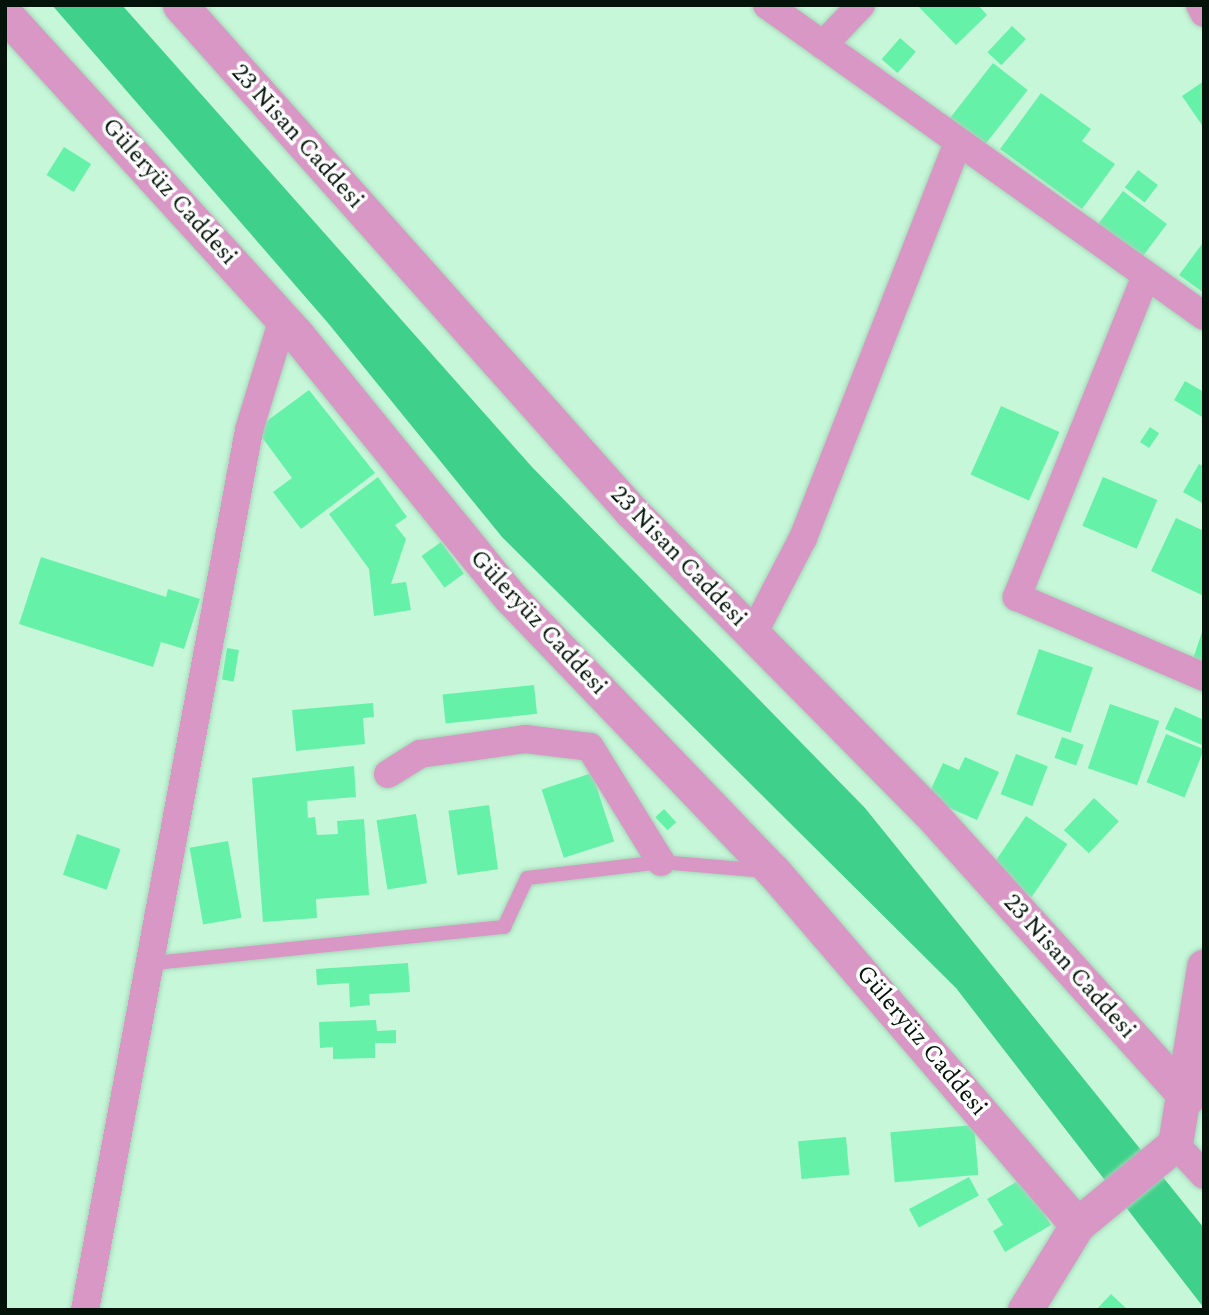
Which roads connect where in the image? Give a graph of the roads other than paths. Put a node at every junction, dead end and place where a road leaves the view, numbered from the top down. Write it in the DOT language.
graph roads {
  1 [pos="180,5"];
  2 [pos="767,5"];
  3 [pos="861,5"];
  4 [pos="1199,5"];
  5 [pos="1204,13"];
  6 [pos="5,15"];
  7 [pos="823,45"];
  8 [pos="958,143"];
  9 [pos="1145,278"];
  10 [pos="1204,316"];
  11 [pos="283,319"];
  12 [pos="753,634"];
  13 [pos="1204,677"];
  14 [pos="388,774"];
  15 [pos="661,862"];
  16 [pos="773,871"];
  17 [pos="154,963"];
  18 [pos="1204,966"];
  19 [pos="1187,1098"];
  20 [pos="1175,1144"];
  21 [pos="1204,1175"];
  22 [pos="1086,1216"];
  23 [pos="85,1310"];
  24 [pos="1026,1310"];
  1 -- 12 [label="street, 23 Nisan Caddesi"];
  2 -- 7 [label="street"];
  3 -- 7 [label="street"];
  4 -- 5 [label="street"];
  6 -- 11 [label="street, Güleryüz Caddesi"];
  7 -- 8 [label="street"];
  8 -- 9 [label="street"];
  8 -- 12 [label="street"];
  9 -- 10 [label="street"];
  9 -- 13 [label="street"];
  11 -- 16 [label="street, Güleryüz Caddesi"];
  11 -- 17 [label="street"];
  12 -- 19 [label="street, 23 Nisan Caddesi"];
  14 -- 15 [label="street"];
  15 -- 16 [label="lane"];
  15 -- 17 [label="lane"];
  16 -- 22 [label="street, Güleryüz Caddesi"];
  17 -- 23 [label="street"];
  18 -- 19 [label="street"];
  19 -- 20 [label="street"];
  20 -- 21 [label="street"];
  20 -- 22 [label="street"];
  22 -- 24 [label="street"];
}
